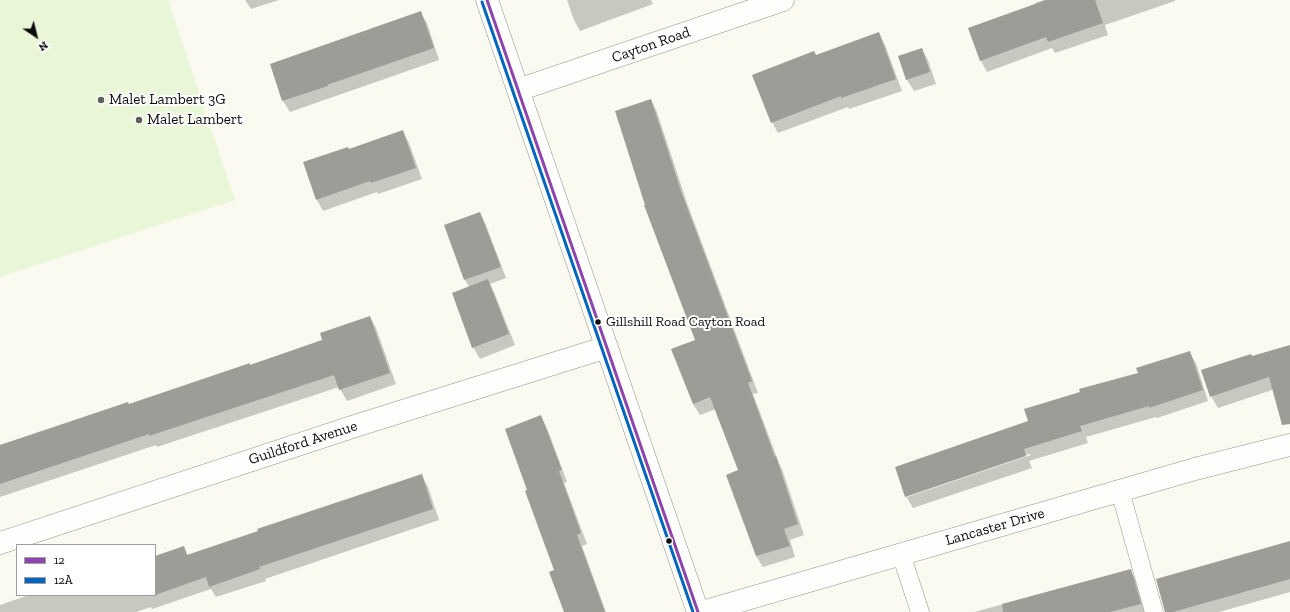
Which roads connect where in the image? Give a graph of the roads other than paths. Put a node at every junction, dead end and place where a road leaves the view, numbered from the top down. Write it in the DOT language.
graph roads {
  1 [pos="487,0"];
  2 [pos="783,0"];
  3 [pos="518,90"];
  4 [pos="607,347"];
  5 [pos="1290,445"];
  6 [pos="1120,490"];
  7 [pos="0,543"];
  8 [pos="901,554"];
  9 [pos="698,612"];
  10 [pos="702,612"];
  11 [pos="920,612"];
  12 [pos="1154,612"];
  1 -- 3 [label="street"];
  2 -- 3 [label="street, Cayton Road"];
  3 -- 4 [label="street"];
  4 -- 7 [label="street, Guildford Avenue"];
  4 -- 9 [label="street"];
  5 -- 6 [label="street, Lancaster Drive"];
  6 -- 8 [label="street, Lancaster Drive"];
  6 -- 12 [label="lane"];
  8 -- 10 [label="street, Lancaster Drive"];
  8 -- 11 [label="lane"];
}
